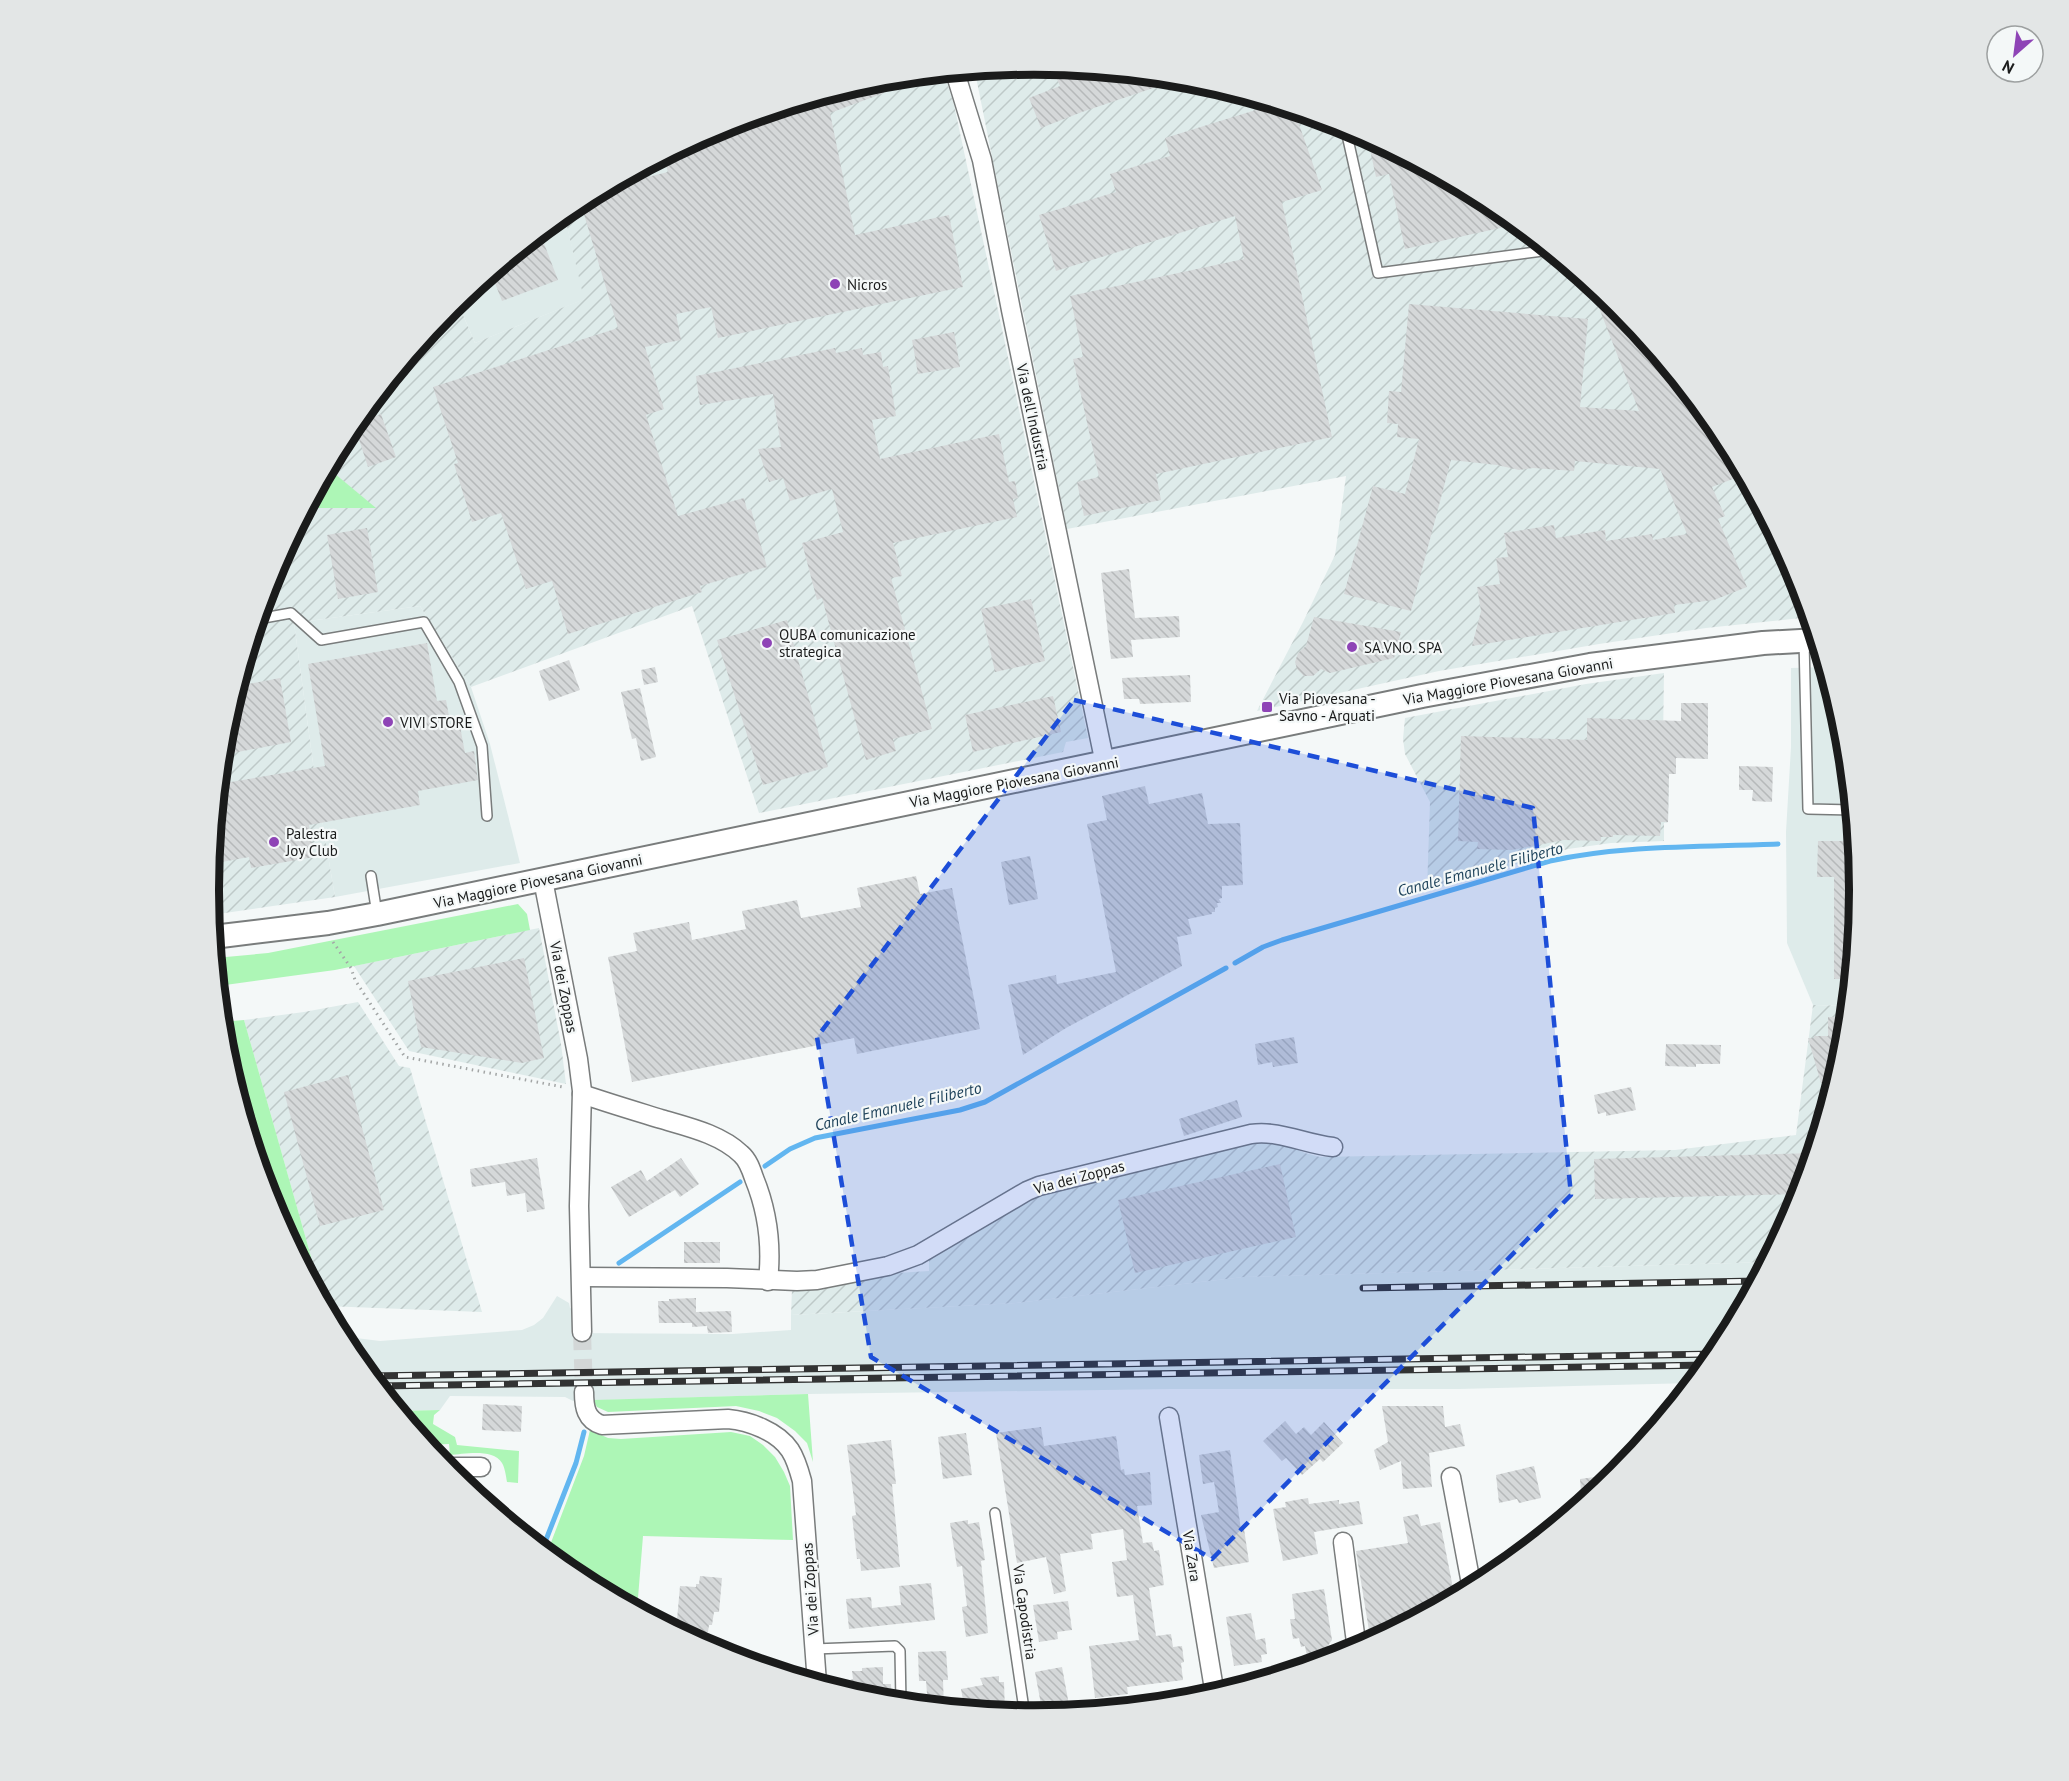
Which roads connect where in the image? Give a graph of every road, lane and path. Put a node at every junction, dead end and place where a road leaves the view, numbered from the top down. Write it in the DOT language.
graph roads {
  1 [pos="957,79"];
  2 [pos="1347,137"];
  3 [pos="1540,251"];
  4 [pos="266,618"];
  5 [pos="1811,641"];
  6 [pos="1105,764"];
  7 [pos="1845,810"];
  8 [pos="487,816"];
  9 [pos="371,876"];
  10 [pos="543,880"];
  11 [pos="377,914"];
  12 [pos="221,936"];
  13 [pos="332,938"];
  14 [pos="582,1093"];
  15 [pos="1333,1147"];
  16 [pos="582,1277"];
  17 [pos="768,1281"];
  18 [pos="582,1332"];
  19 [pos="584,1392"];
  20 [pos="1170,1417"];
  21 [pos="458,1467"];
  22 [pos="481,1467"];
  23 [pos="1451,1477"];
  24 [pos="995,1513"];
  25 [pos="1343,1542"];
  26 [pos="1470,1580"];
  27 [pos="1356,1640"];
  28 [pos="814,1649"];
  29 [pos="816,1676"];
  30 [pos="1213,1686"];
  31 [pos="901,1694"];
  32 [pos="1023,1706"];
  1 -- 6 [label="street, Via dell'Industria"];
  2 -- 3 [label="lane"];
  4 -- 8 [label="lane"];
  5 -- 6 [label="street, Via Maggiore Piovesana Giovanni"];
  5 -- 7 [label="lane"];
  6 -- 10 [label="street, Via Maggiore Piovesana Giovanni"];
  9 -- 11 [label="lane"];
  10 -- 11 [label="street, Via Maggiore Piovesana Giovanni"];
  10 -- 14 [label="street, Via dei Zoppas"];
  11 -- 12 [label="street, Via Maggiore Piovesana Giovanni"];
  13 -- 14 [label="path"];
  14 -- 16 [label="street, Via dei Zoppas"];
  14 -- 17 [label="street"];
  15 -- 17 [label="street, Via dei Zoppas"];
  16 -- 17 [label="street, Via dei Zoppas"];
  16 -- 18 [label="street, Via dei Zoppas"];
  19 -- 28 [label="street, Via dei Zoppas"];
  20 -- 30 [label="street, Via Zara"];
  21 -- 22 [label="street"];
  23 -- 26 [label="street"];
  24 -- 32 [label="lane, Via Capodistria"];
  25 -- 27 [label="street"];
  28 -- 29 [label="street, Via dei Zoppas"];
  28 -- 31 [label="lane"];
}
